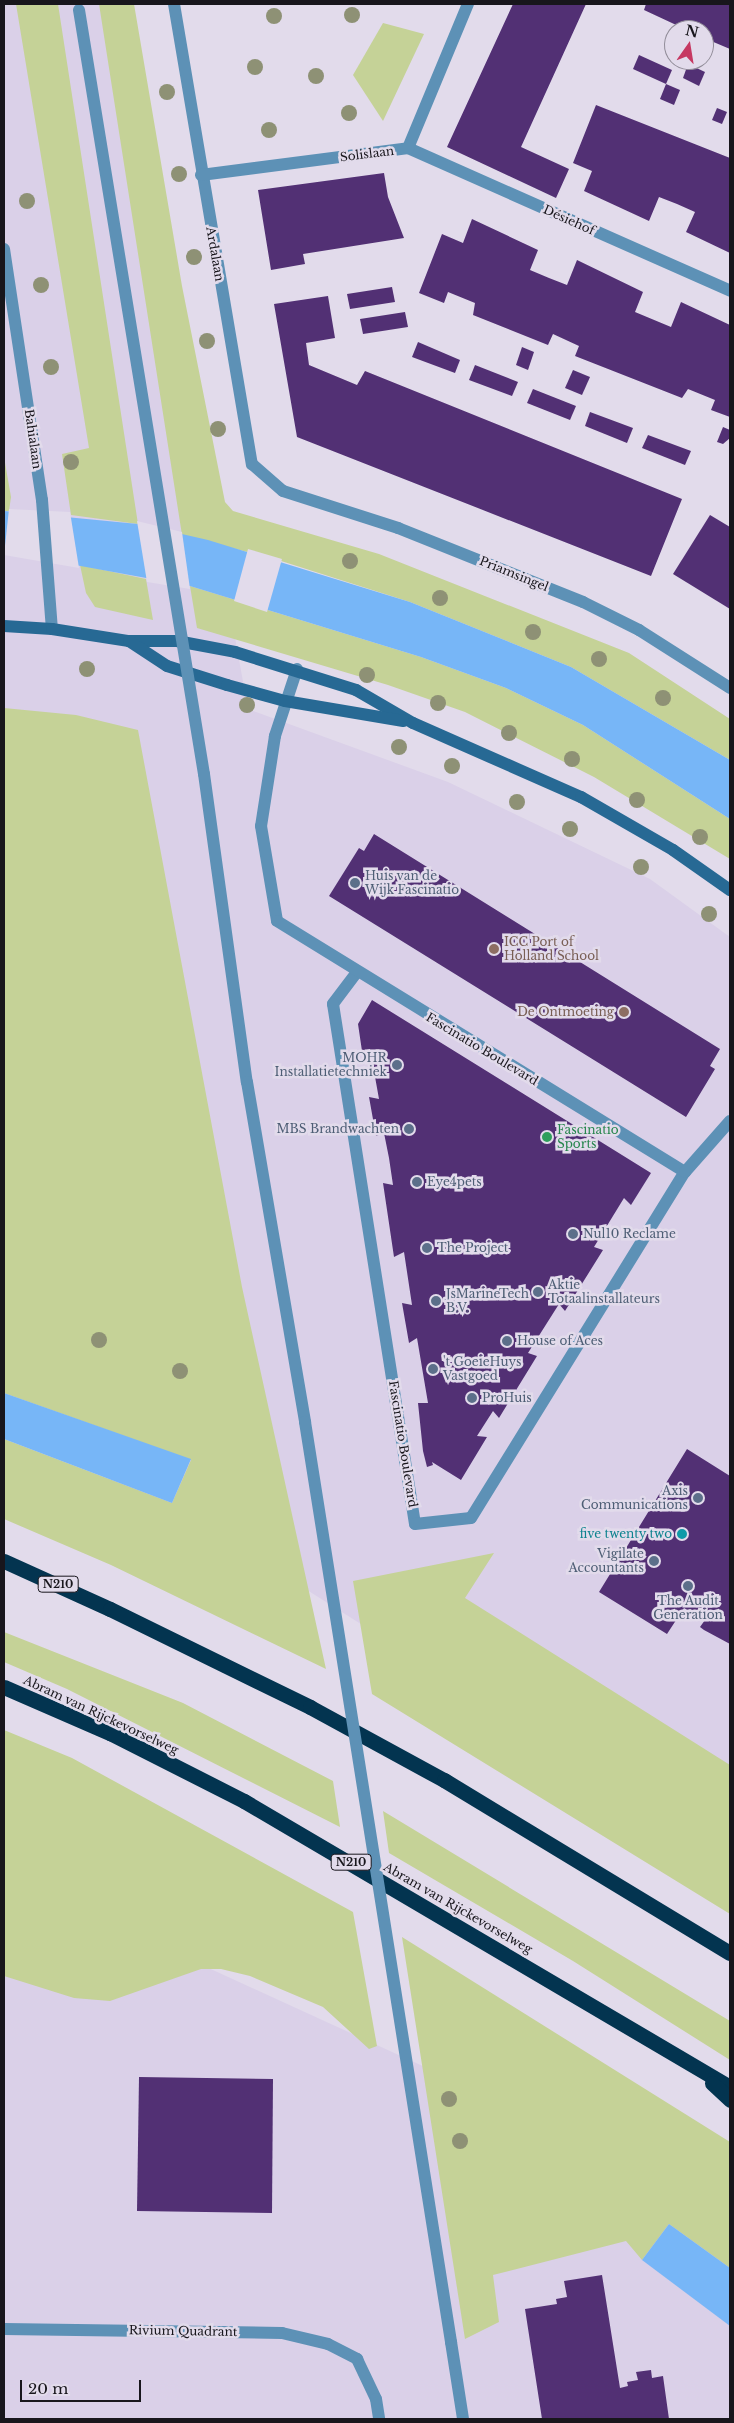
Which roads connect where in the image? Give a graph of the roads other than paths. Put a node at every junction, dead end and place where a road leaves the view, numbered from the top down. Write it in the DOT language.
graph roads {
  1 [pos="174,4"];
  2 [pos="468,4"];
  3 [pos="78,7"];
  4 [pos="408,148"];
  5 [pos="201,175"];
  6 [pos="4,250"];
  7 [pos="730,292"];
  8 [pos="283,491"];
  9 [pos="4,626"];
  10 [pos="52,629"];
  11 [pos="130,641"];
  12 [pos="297,670"];
  13 [pos="730,688"];
  14 [pos="285,701"];
  15 [pos="413,723"];
  16 [pos="730,890"];
  17 [pos="357,972"];
  18 [pos="730,1121"];
  19 [pos="685,1172"];
  20 [pos="4,1561"];
  21 [pos="4,1687"];
  22 [pos="730,1953"];
  23 [pos="686,2060"];
  24 [pos="730,2087"];
  25 [pos="730,2100"];
  26 [pos="4,2329"];
  27 [pos="379,2419"];
  28 [pos="462,2419"];
  1 -- 5 [label="street, Ardalaan"];
  2 -- 4 [label="street, Solislaan"];
  3 -- 28 [label="street, bridge"];
  4 -- 5 [label="street, Solislaan"];
  4 -- 7 [label="street, Désiehof"];
  5 -- 8 [label="street, Ardalaan"];
  6 -- 10 [label="street, Bahialaan"];
  8 -- 13 [label="street, Priamsingel"];
  9 -- 10 [label="street"];
  10 -- 11 [label="street"];
  11 -- 12 [label="street"];
  11 -- 14 [label="street"];
  12 -- 14 [label="street, Fascinatio Boulevard"];
  12 -- 15 [label="street"];
  14 -- 15 [label="street"];
  14 -- 17 [label="street, Fascinatio Boulevard"];
  15 -- 16 [label="street"];
  17 -- 19 [label="street, Fascinatio Boulevard"];
  17 -- 19 [label="street, Fascinatio Boulevard"];
  18 -- 19 [label="street, Fascinatio Boulevard"];
  20 -- 22 [label="highway, N210"];
  21 -- 23 [label="highway, Abram van Rijckevorselweg / N210"];
  23 -- 24 [label="highway, Abram van Rijckevorselweg / N210"];
  23 -- 25 [label="highway"];
  26 -- 27 [label="street, Rivium Quadrant"];
}
